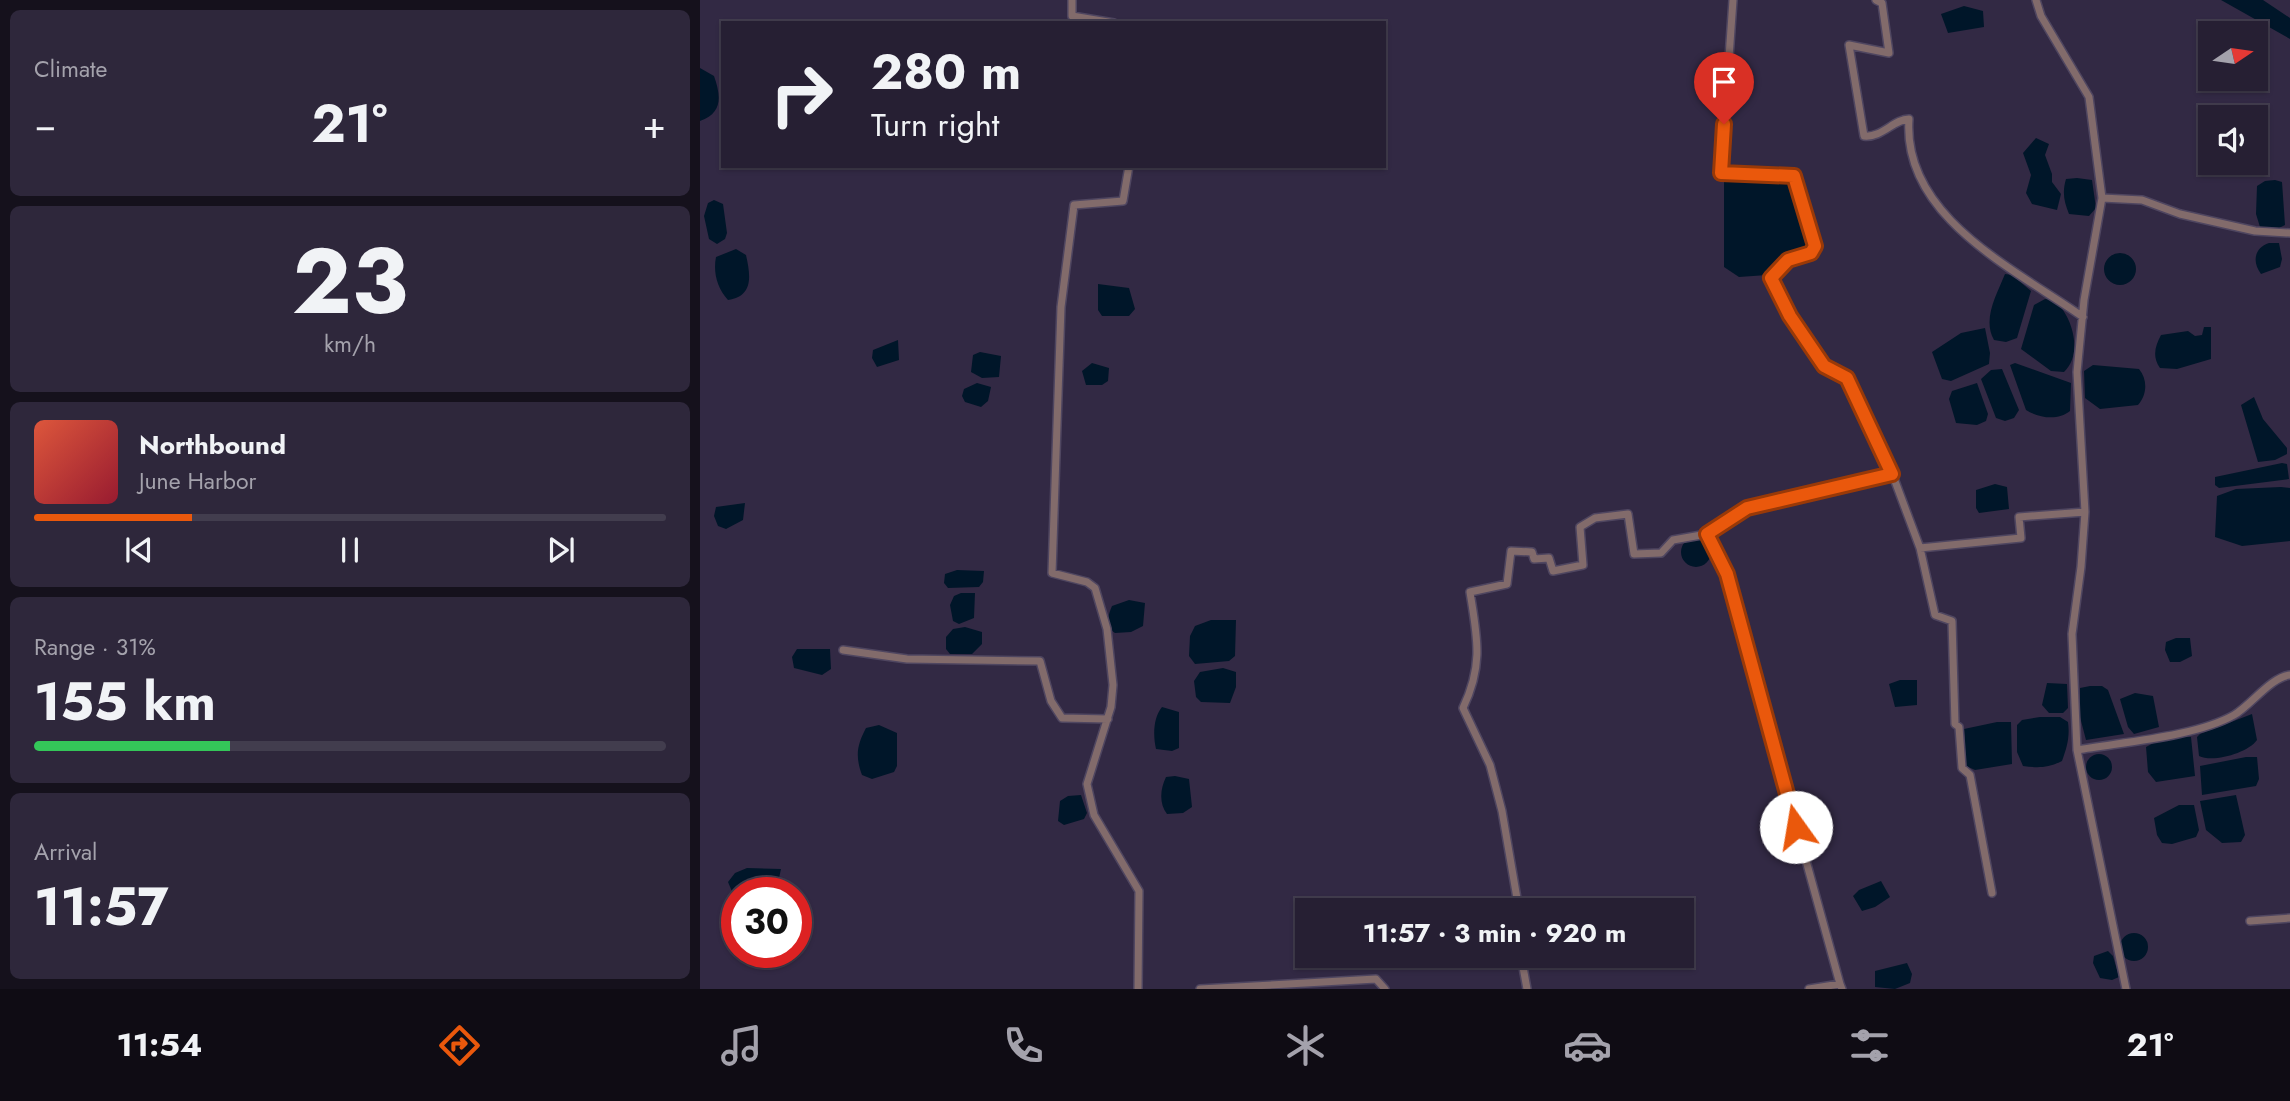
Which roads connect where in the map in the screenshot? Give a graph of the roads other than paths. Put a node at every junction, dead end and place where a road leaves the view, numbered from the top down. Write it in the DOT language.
graph roads {
  1 [pos="1072,0"];
  2 [pos="1733,0"];
  3 [pos="1876,0"];
  4 [pos="2036,0"];
  5 [pos="1102,21"];
  6 [pos="1129,168"];
  7 [pos="2102,198"];
  8 [pos="2290,233"];
  9 [pos="2083,317"];
  10 [pos="1892,474"];
  11 [pos="2085,512"];
  12 [pos="1707,534"];
  13 [pos="1920,548"];
  14 [pos="843,650"];
  15 [pos="2290,676"];
  16 [pos="1108,719"];
  17 [pos="2077,750"];
  18 [pos="1992,893"];
  19 [pos="1517,898"];
  20 [pos="2290,918"];
  21 [pos="2250,920"];
  22 [pos="1523,968"];
  23 [pos="1841,986"];
  24 [pos="1138,989"];
  25 [pos="1200,989"];
  26 [pos="1385,989"];
  27 [pos="1527,989"];
  28 [pos="1809,989"];
  29 [pos="2126,989"];
  1 -- 5 [label="street"];
  2 -- 10 [label="street"];
  3 -- 9 [label="street"];
  4 -- 7 [label="street"];
  6 -- 16 [label="street"];
  7 -- 8 [label="street"];
  7 -- 9 [label="street"];
  9 -- 11 [label="street"];
  10 -- 12 [label="street"];
  10 -- 13 [label="street"];
  11 -- 13 [label="street"];
  11 -- 17 [label="street"];
  12 -- 19 [label="street"];
  12 -- 23 [label="street"];
  13 -- 18 [label="street"];
  14 -- 16 [label="street"];
  15 -- 17 [label="street"];
  16 -- 24 [label="street"];
  17 -- 29 [label="street"];
  20 -- 21 [label="street"];
  22 -- 27 [label="street"];
  23 -- 28 [label="street"];
  25 -- 26 [label="street"];
}
